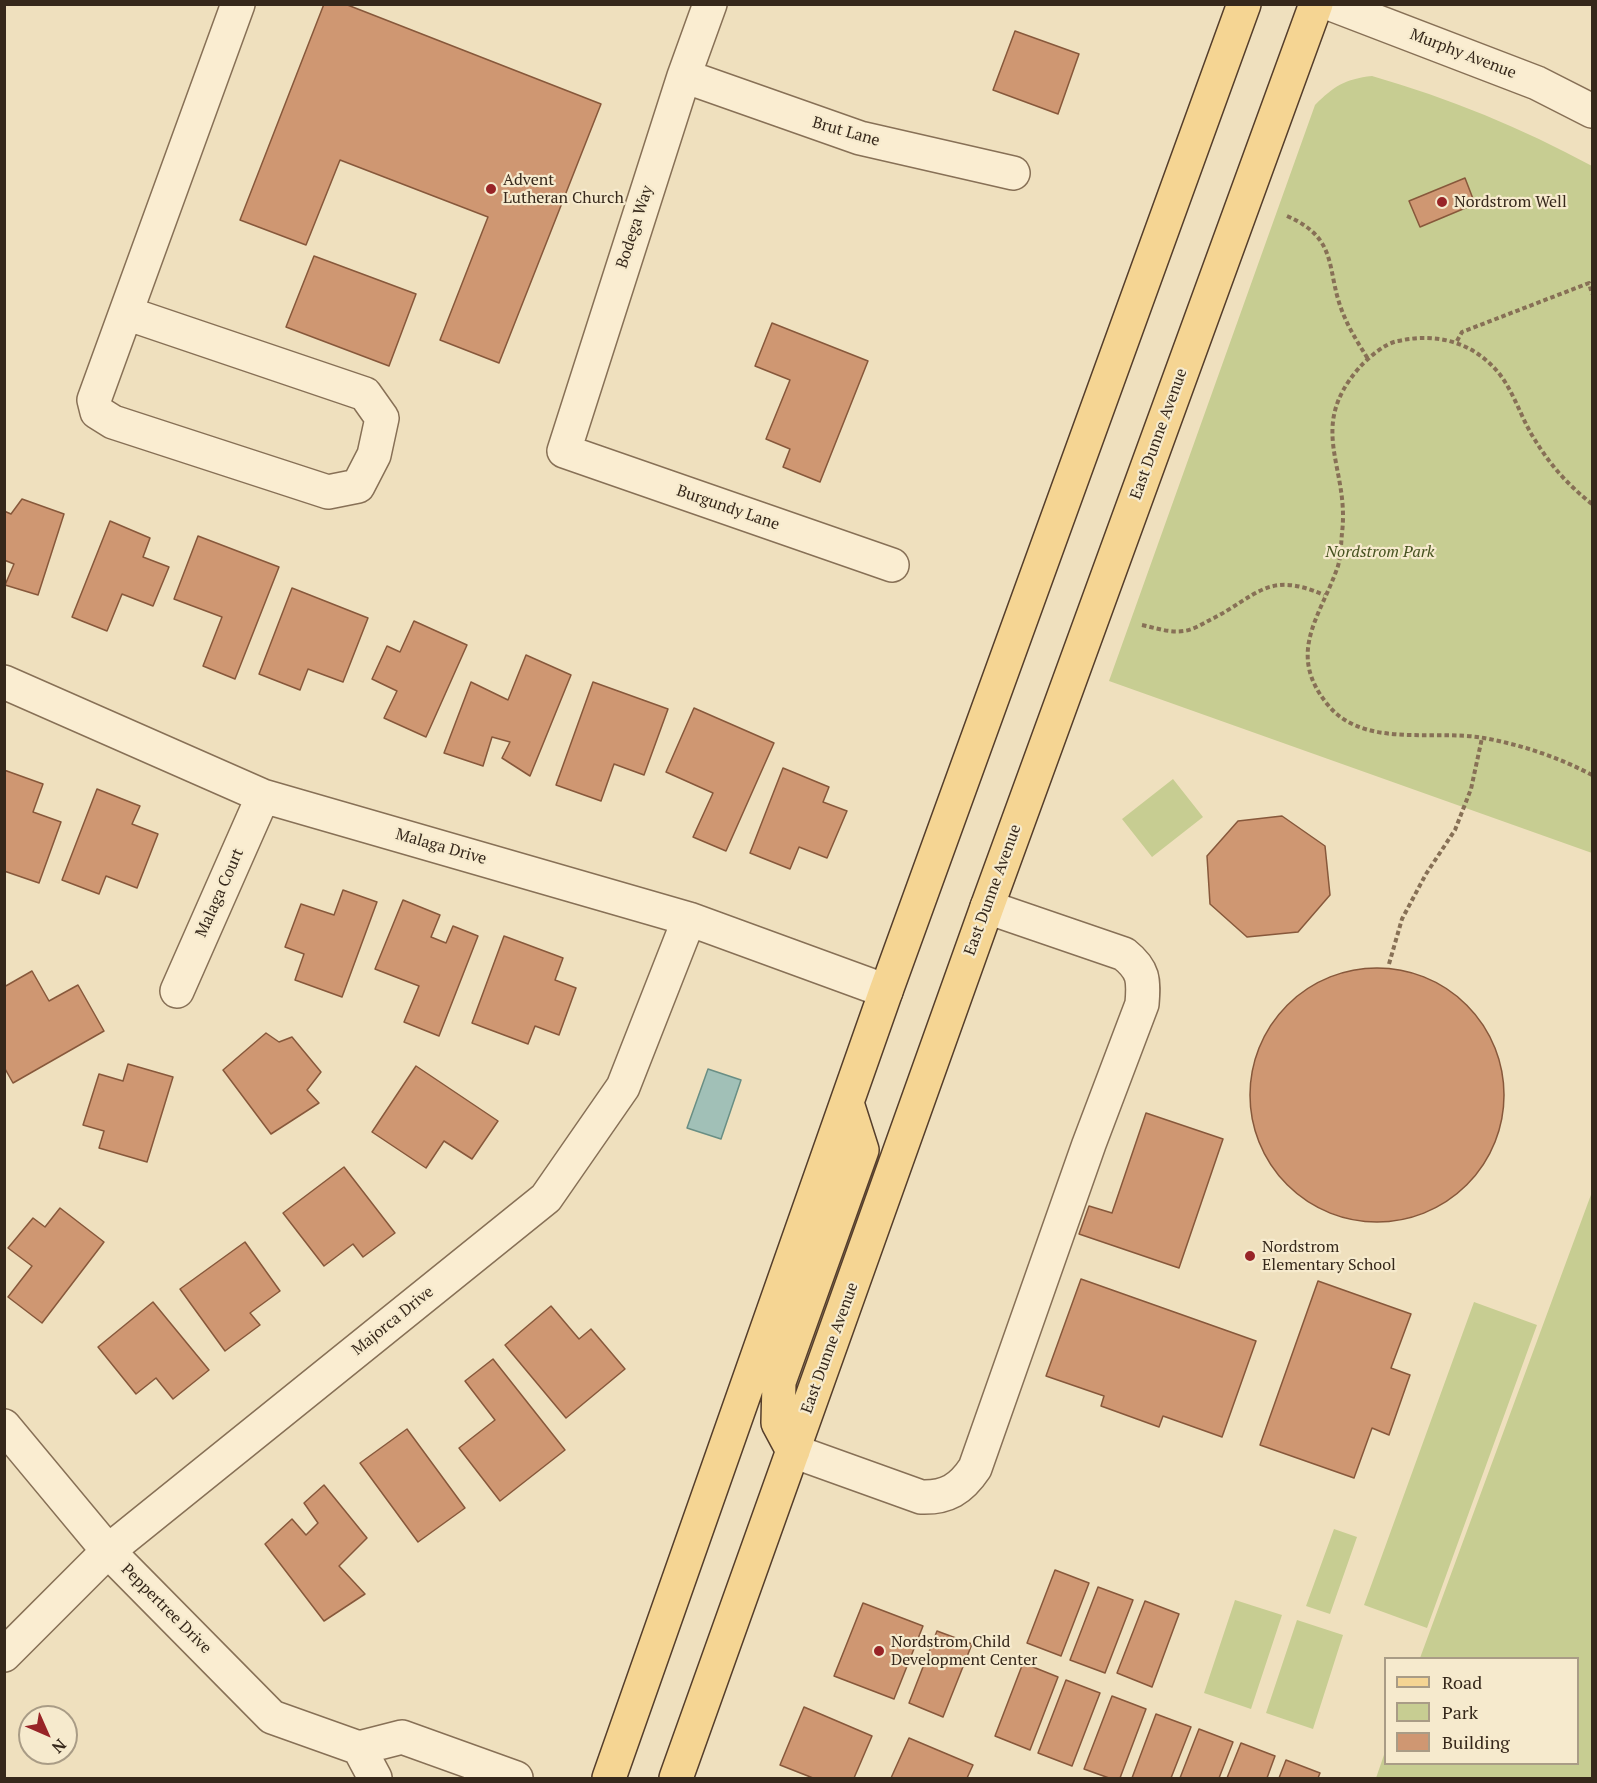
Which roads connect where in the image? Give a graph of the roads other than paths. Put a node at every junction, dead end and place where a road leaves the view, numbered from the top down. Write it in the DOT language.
graph roads {
  1 [pos="238,4"];
  2 [pos="710,4"];
  3 [pos="1244,4"];
  4 [pos="1316,4"];
  5 [pos="1331,4"];
  6 [pos="684,76"];
  7 [pos="1593,111"];
  8 [pos="1013,173"];
  9 [pos="126,313"];
  10 [pos="564,451"];
  11 [pos="892,565"];
  12 [pos="4,682"];
  13 [pos="263,796"];
  14 [pos="987,907"];
  15 [pos="689,919"];
  16 [pos="177,991"];
  17 [pos="886,991"];
  18 [pos="847,1104"];
  19 [pos="4,1426"];
  20 [pos="793,1451"];
  21 [pos="108,1551"];
  22 [pos="4,1655"];
  23 [pos="359,1748"];
  24 [pos="375,1779"];
  25 [pos="516,1779"];
  26 [pos="609,1779"];
  27 [pos="676,1779"];
  1 -- 9 [label="street"];
  2 -- 6 [label="street, Bodega Way"];
  3 -- 17 [label="main road"];
  4 -- 14 [label="main road, East Dunne Avenue"];
  5 -- 7 [label="street, Murphy Avenue"];
  6 -- 8 [label="street, Brut Lane"];
  6 -- 10 [label="street, Bodega Way"];
  9 -- 9 [label="street"];
  10 -- 11 [label="street, Burgundy Lane"];
  12 -- 13 [label="street, Malaga Drive"];
  13 -- 15 [label="street, Malaga Drive"];
  13 -- 16 [label="street, Malaga Court"];
  14 -- 20 [label="main road, East Dunne Avenue"];
  14 -- 20 [label="street"];
  15 -- 17 [label="street, Malaga Drive"];
  15 -- 21 [label="street, Majorca Drive"];
  17 -- 18 [label="main road"];
  18 -- 20 [label="main road"];
  18 -- 26 [label="main road"];
  19 -- 21 [label="street, Peppertree Drive"];
  20 -- 27 [label="main road, East Dunne Avenue"];
  21 -- 22 [label="street, Majorca Drive"];
  21 -- 23 [label="street, Peppertree Drive"];
  23 -- 24 [label="street"];
  23 -- 25 [label="street"];
}
